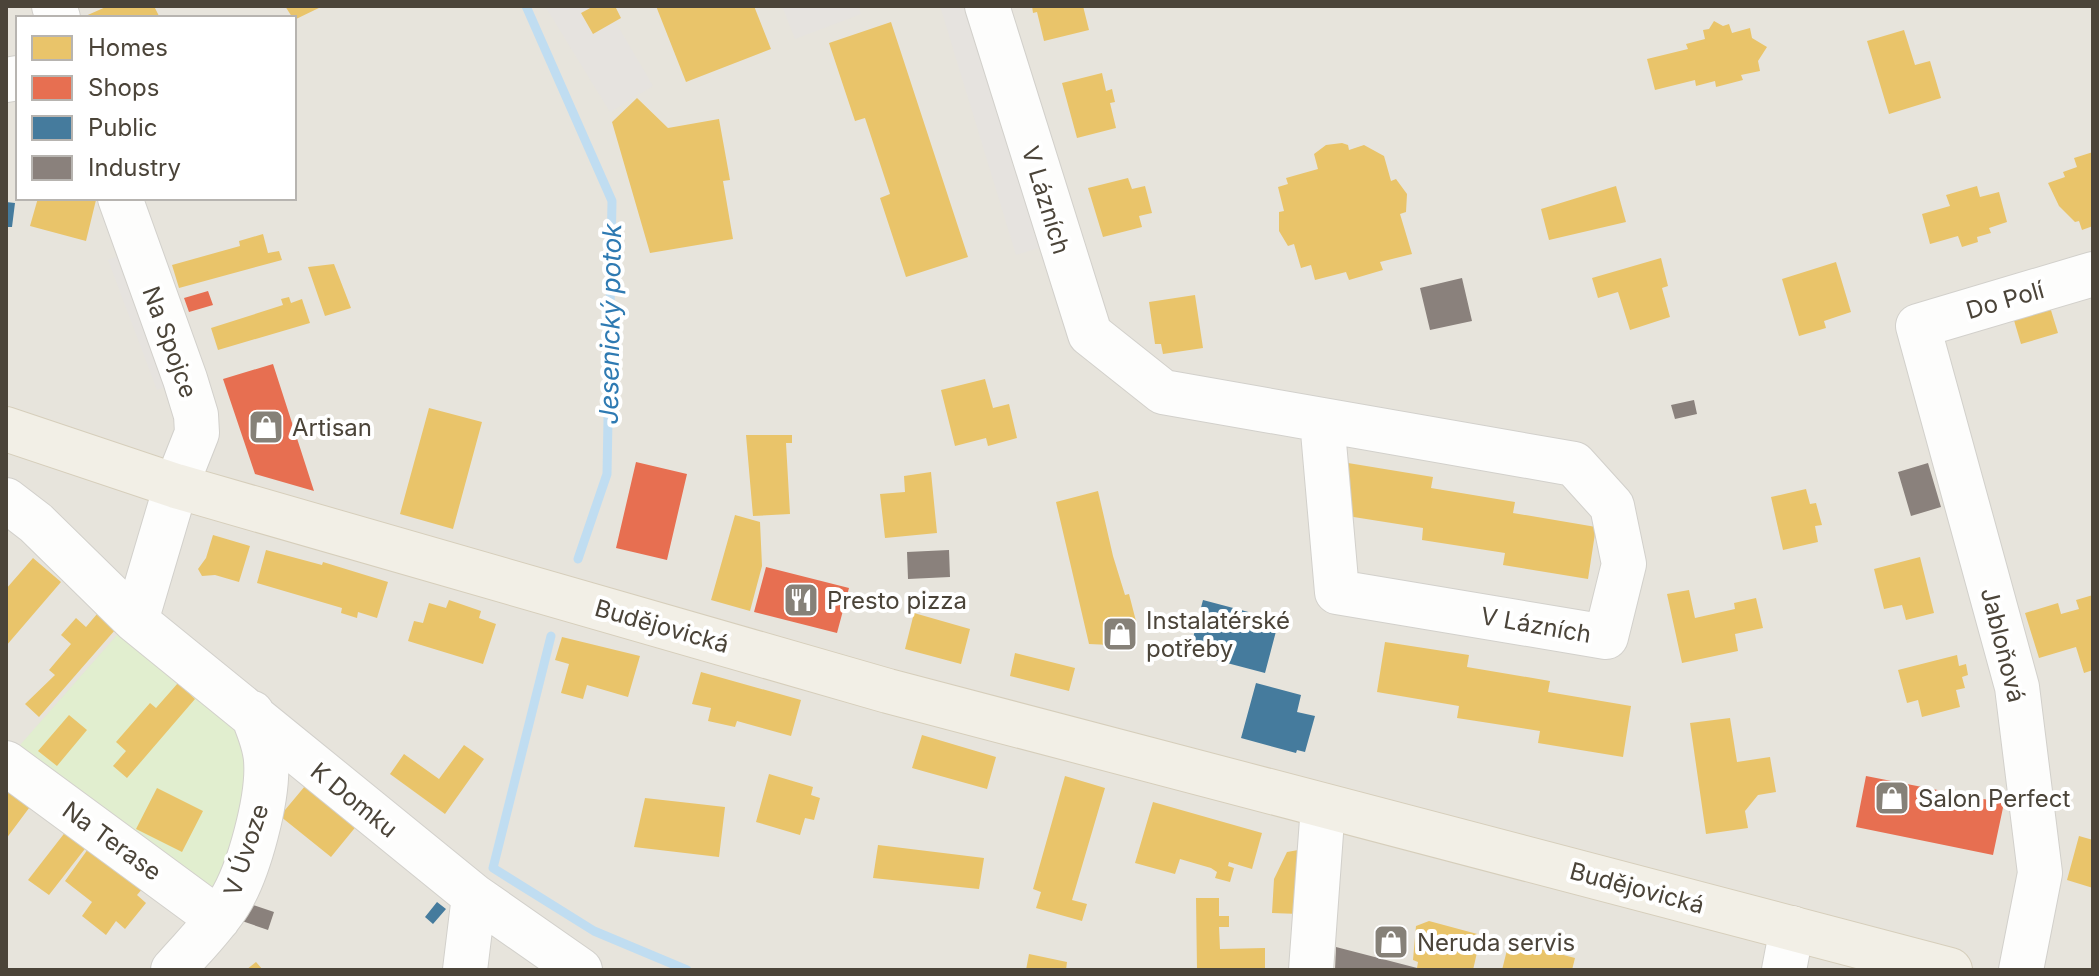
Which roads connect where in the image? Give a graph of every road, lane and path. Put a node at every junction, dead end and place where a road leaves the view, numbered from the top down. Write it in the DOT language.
graph roads {
  1 [pos="987,6"];
  2 [pos="121,200"];
  3 [pos="2093,274"];
  4 [pos="1918,326"];
  5 [pos="1322,420"];
  6 [pos="6,429"];
  7 [pos="176,486"];
  8 [pos="6,500"];
  9 [pos="136,621"];
  10 [pos="252,713"];
  11 [pos="6,763"];
  12 [pos="1323,806"];
  13 [pos="474,896"];
  14 [pos="218,919"];
  15 [pos="1788,949"];
  16 [pos="173,970"];
  17 [pos="465,970"];
  18 [pos="580,970"];
  19 [pos="1311,970"];
  20 [pos="1950,970"];
  21 [pos="2021,970"];
  1 -- 5 [label="street, V Lázních"];
  2 -- 7 [label="street, Na Spojce"];
  3 -- 4 [label="street, Do Polí"];
  4 -- 21 [label="street, Jabloňová"];
  5 -- 5 [label="street, V Lázních"];
  6 -- 7 [label="main road, Budějovická"];
  7 -- 9 [label="street"];
  7 -- 12 [label="main road, Budějovická"];
  8 -- 9 [label="street, K Domku"];
  9 -- 10 [label="street, K Domku"];
  10 -- 13 [label="street, K Domku"];
  10 -- 14 [label="street, V Úvoze"];
  11 -- 14 [label="street, Na Terase"];
  12 -- 15 [label="main road, Budějovická"];
  12 -- 19 [label="street"];
  13 -- 17 [label="street"];
  13 -- 18 [label="street, K Domku"];
  14 -- 16 [label="street, V Úvoze"];
  15 -- 20 [label="main road, Budějovická"];
}
